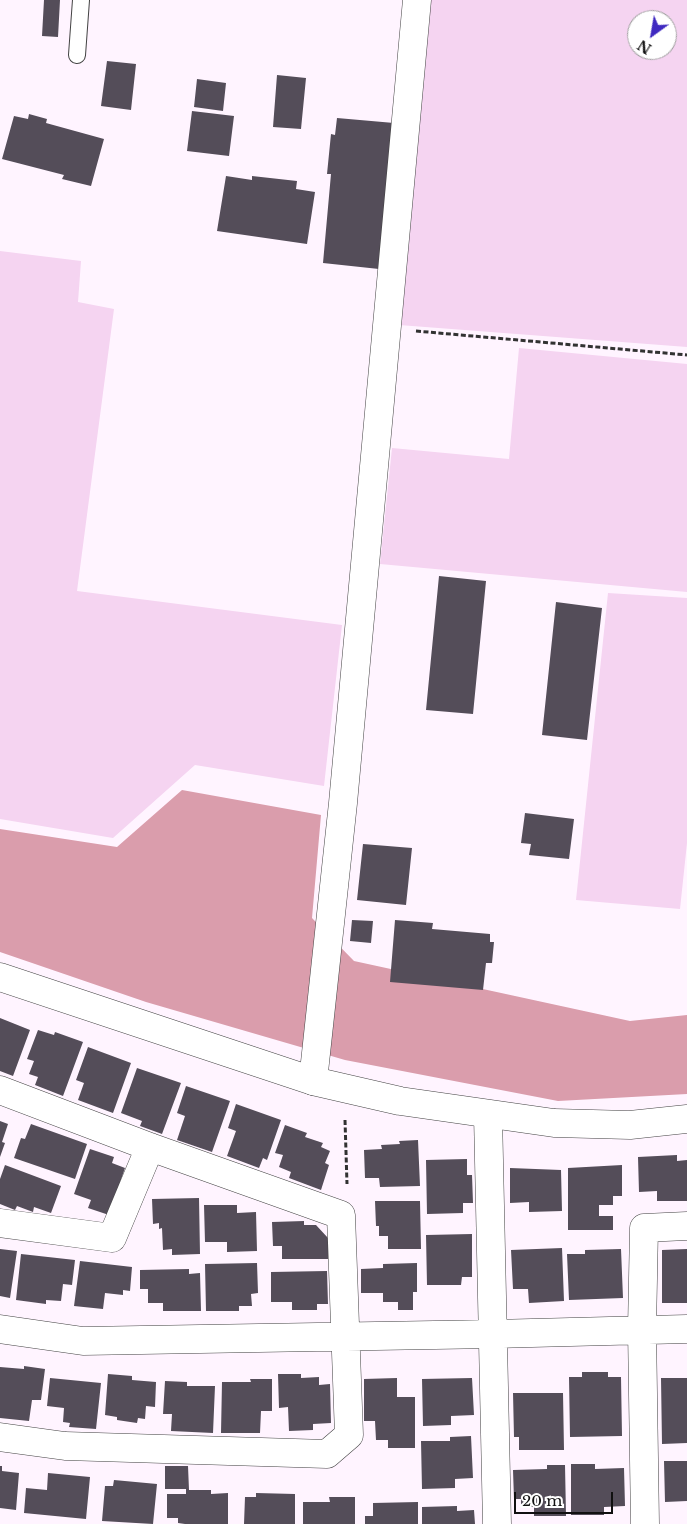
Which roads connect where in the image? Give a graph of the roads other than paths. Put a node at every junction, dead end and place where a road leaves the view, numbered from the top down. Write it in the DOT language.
graph roads {
  1 [pos="81,0"];
  2 [pos="416,0"];
  3 [pos="77,55"];
  4 [pos="0,977"];
  5 [pos="313,1081"];
  6 [pos="0,1090"];
  7 [pos="488,1115"];
  8 [pos="687,1119"];
  9 [pos="150,1147"];
  10 [pos="0,1223"];
  11 [pos="687,1226"];
  12 [pos="0,1329"];
  13 [pos="642,1329"];
  14 [pos="687,1329"];
  15 [pos="493,1334"];
  16 [pos="345,1336"];
  17 [pos="0,1437"];
  18 [pos="497,1524"];
  19 [pos="645,1524"];
  1 -- 3 [label="lane"];
  2 -- 5 [label="street"];
  4 -- 5 [label="street"];
  5 -- 7 [label="street"];
  6 -- 9 [label="street"];
  7 -- 8 [label="street"];
  7 -- 15 [label="street"];
  9 -- 10 [label="street"];
  9 -- 16 [label="street"];
  11 -- 13 [label="street"];
  12 -- 16 [label="street"];
  13 -- 14 [label="street"];
  13 -- 15 [label="street"];
  13 -- 19 [label="street"];
  15 -- 16 [label="street"];
  15 -- 18 [label="street"];
  16 -- 17 [label="street"];
}
